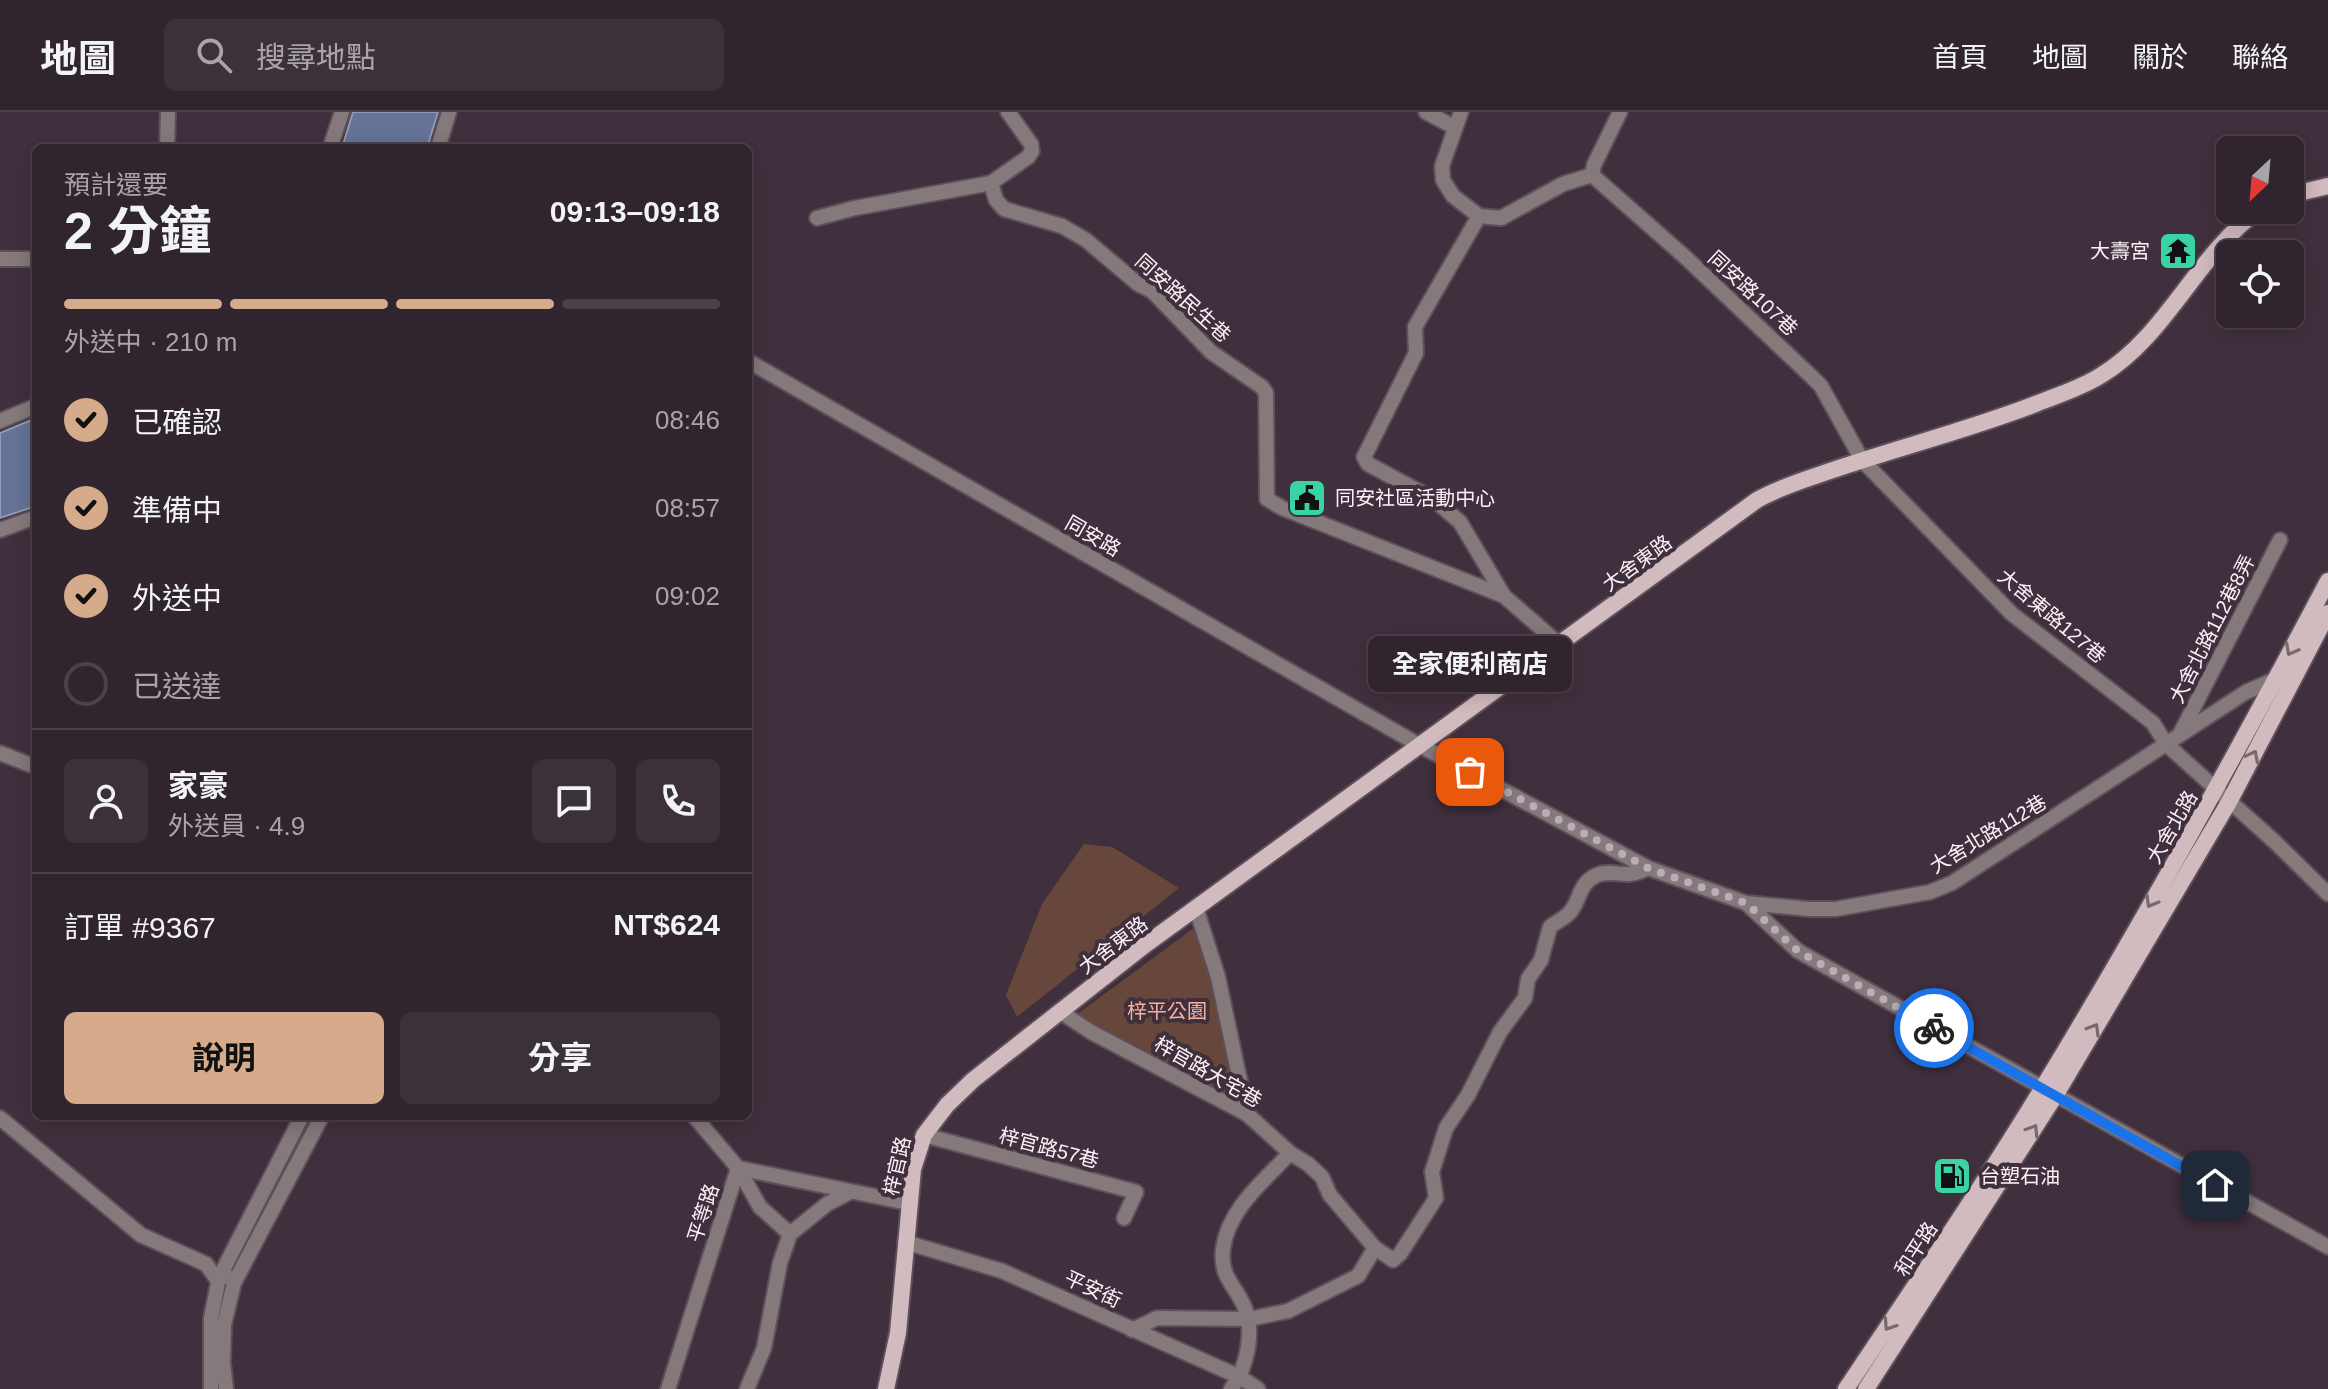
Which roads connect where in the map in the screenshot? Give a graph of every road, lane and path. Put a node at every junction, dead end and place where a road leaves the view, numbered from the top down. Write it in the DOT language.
graph roads {
  1 [pos="168,112"];
  2 [pos="342,112"];
  3 [pos="449,112"];
  4 [pos="1008,112"];
  5 [pos="1426,112"];
  6 [pos="1461,112"];
  7 [pos="1620,112"];
  8 [pos="1454,127"];
  9 [pos="167,144"];
  10 [pos="331,144"];
  11 [pos="439,144"];
  12 [pos="1592,175"];
  13 [pos="991,183"];
  14 [pos="2328,186"];
  15 [pos="2304,192"];
  16 [pos="1479,216"];
  17 [pos="817,218"];
  18 [pos="2243,224"];
  19 [pos="0,259"];
  20 [pos="32,259"];
  21 [pos="752,363"];
  22 [pos="32,408"];
  23 [pos="0,421"];
  24 [pos="1862,460"];
  25 [pos="32,518"];
  26 [pos="0,530"];
  27 [pos="2280,540"];
  28 [pos="2328,581"];
  29 [pos="1504,596"];
  30 [pos="2328,613"];
  31 [pos="1559,644"];
  32 [pos="2282,683"];
  33 [pos="2173,740"];
  34 [pos="1419,745"];
  35 [pos="0,753"];
  36 [pos="32,765"];
  37 [pos="2222,796"];
  38 [pos="1648,868"];
  39 [pos="2328,894"];
  40 [pos="1746,903"];
  41 [pos="1196,908"];
  42 [pos="1059,1011"];
  43 [pos="2048,1093"];
  44 [pos="1247,1114"];
  45 [pos="0,1118"];
  46 [pos="300,1120"];
  47 [pos="320,1120"];
  48 [pos="697,1120"];
  49 [pos="924,1135"];
  50 [pos="1290,1153"];
  51 [pos="738,1168"];
  52 [pos="850,1192"];
  53 [pos="908,1203"];
  54 [pos="1124,1218"];
  55 [pos="790,1234"];
  56 [pos="905,1242"];
  57 [pos="2328,1247"];
  58 [pos="1375,1248"];
  59 [pos="227,1279"];
  60 [pos="1249,1319"];
  61 [pos="1132,1330"];
  62 [pos="1236,1383"];
  63 [pos="1858,1386"];
  64 [pos="211,1389"];
  65 [pos="226,1389"];
  66 [pos="668,1389"];
  67 [pos="747,1389"];
  68 [pos="886,1389"];
  69 [pos="1258,1389"];
  1 -- 9 [label="street"];
  2 -- 10 [label="street"];
  3 -- 11 [label="street"];
  4 -- 13 [label="street"];
  5 -- 8 [label="street"];
  6 -- 8 [label="street"];
  7 -- 12 [label="street"];
  8 -- 16 [label="street"];
  12 -- 16 [label="street"];
  12 -- 24 [label="street, 同安路107巷"];
  13 -- 17 [label="street"];
  13 -- 29 [label="street, 同安路民生巷"];
  14 -- 15 [label="main road"];
  16 -- 29 [label="street"];
  18 -- 24 [label="main road, 大舍東路"];
  19 -- 20 [label="street"];
  21 -- 34 [label="street, 同安路"];
  22 -- 23 [label="street"];
  24 -- 31 [label="main road, 大舍東路"];
  24 -- 33 [label="street, 大舍東路127巷"];
  25 -- 26 [label="street"];
  27 -- 33 [label="street, 大舍北路112巷8弄"];
  28 -- 32 [label="main road, 大舍北路, one-way"];
  29 -- 31 [label="street"];
  30 -- 32 [label="main road, 大舍北路"];
  31 -- 34 [label="main road, 大舍東路"];
  32 -- 33 [label="street, 大舍北路112巷"];
  32 -- 37 [label="main road, 大舍北路"];
  33 -- 37 [label="street, 大舍東路127巷"];
  33 -- 40 [label="street, 大舍北路112巷"];
  34 -- 38 [label="street, 大舍北路112巷"];
  34 -- 41 [label="main road, 大舍東路"];
  35 -- 36 [label="street"];
  37 -- 39 [label="street, 大舍東路127巷"];
  37 -- 43 [label="main road, 大舍北路"];
  38 -- 40 [label="street, 大舍北路112巷"];
  38 -- 58 [label="street, 梓官路大宅巷"];
  40 -- 43 [label="street"];
  41 -- 42 [label="main road, 大舍東路"];
  41 -- 44 [label="street"];
  42 -- 44 [label="street, 梓官路大宅巷"];
  42 -- 49 [label="main road, 梓官路"];
  43 -- 57 [label="street"];
  43 -- 63 [label="main road, 和平路"];
  44 -- 50 [label="street, 梓官路大宅巷"];
  45 -- 59 [label="street"];
  46 -- 59 [label="street"];
  47 -- 59 [label="street"];
  48 -- 51 [label="street"];
  49 -- 53 [label="main road, 梓官路"];
  49 -- 54 [label="street, 梓官路57巷"];
  50 -- 58 [label="street, 梓官路大宅巷"];
  50 -- 60 [label="street"];
  51 -- 52 [label="street, 平等路"];
  51 -- 55 [label="street"];
  51 -- 66 [label="street, 平等路"];
  52 -- 53 [label="street, 平等路"];
  52 -- 55 [label="street"];
  53 -- 56 [label="main road, 梓官路"];
  55 -- 67 [label="street"];
  56 -- 61 [label="street, 平安街"];
  56 -- 68 [label="main road, 梓官路"];
  58 -- 60 [label="street"];
  59 -- 64 [label="street"];
  59 -- 65 [label="street"];
  60 -- 61 [label="street"];
  60 -- 62 [label="street"];
  61 -- 62 [label="street, 平安街"];
  62 -- 69 [label="street, 平安街"];
}
